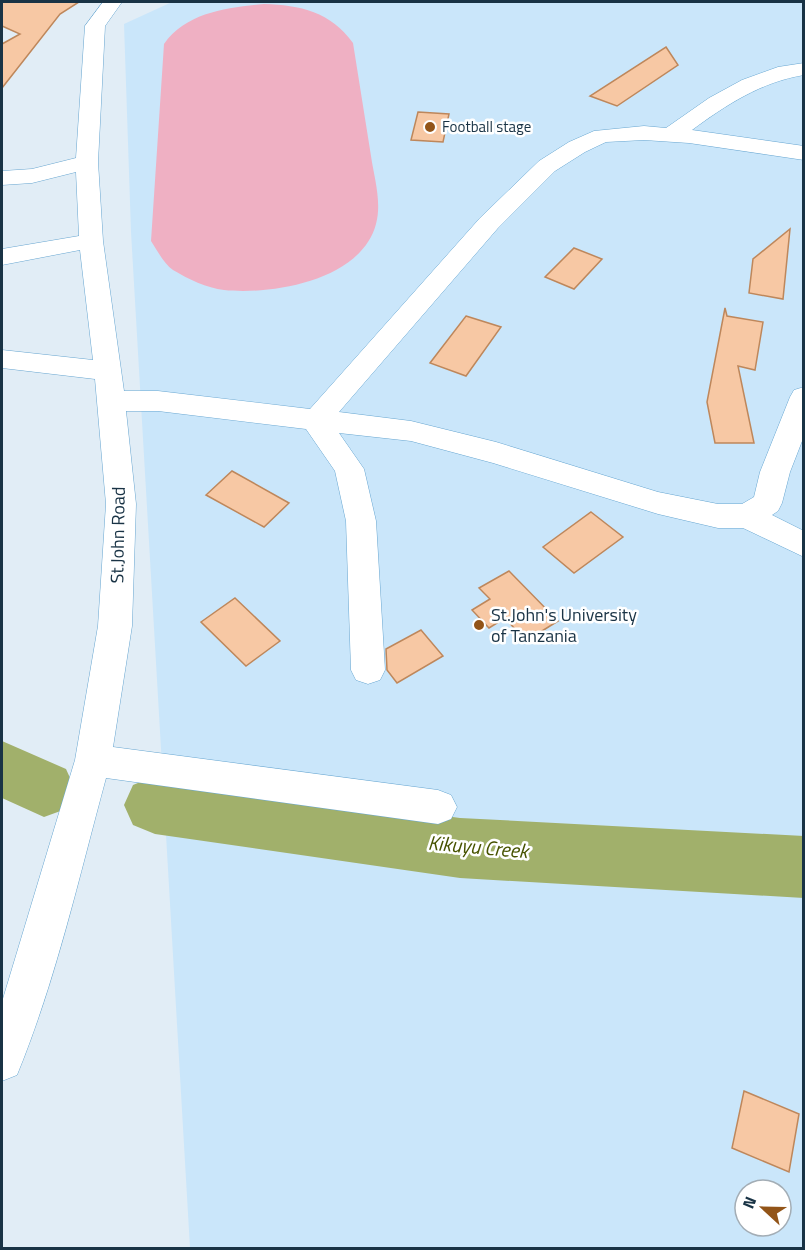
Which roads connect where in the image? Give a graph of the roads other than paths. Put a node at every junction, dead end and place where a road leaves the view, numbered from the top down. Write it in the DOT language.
graph roads {
  1 [pos="112,2"];
  2 [pos="804,69"];
  3 [pos="671,135"];
  4 [pos="804,153"];
  5 [pos="87,162"];
  6 [pos="2,178"];
  7 [pos="91,241"];
  8 [pos="2,257"];
  9 [pos="2,359"];
  10 [pos="108,371"];
  11 [pos="804,397"];
  12 [pos="111,401"];
  13 [pos="316,421"];
  14 [pos="747,516"];
  15 [pos="804,545"];
  16 [pos="369,670"];
  17 [pos="93,760"];
  18 [pos="438,807"];
  19 [pos="2,1060"];
  1 -- 5 [label="street, St.John Road"];
  2 -- 3 [label="street"];
  3 -- 4 [label="street"];
  3 -- 13 [label="street"];
  5 -- 6 [label="street"];
  5 -- 7 [label="street, St.John Road"];
  7 -- 8 [label="street"];
  7 -- 10 [label="street, St.John Road"];
  9 -- 10 [label="street"];
  10 -- 12 [label="street, St.John Road"];
  11 -- 14 [label="street"];
  12 -- 13 [label="street"];
  12 -- 17 [label="street, St.John Road"];
  13 -- 14 [label="street"];
  13 -- 16 [label="street"];
  14 -- 15 [label="street"];
  17 -- 18 [label="street"];
  17 -- 19 [label="street, St.John Road"];
}
